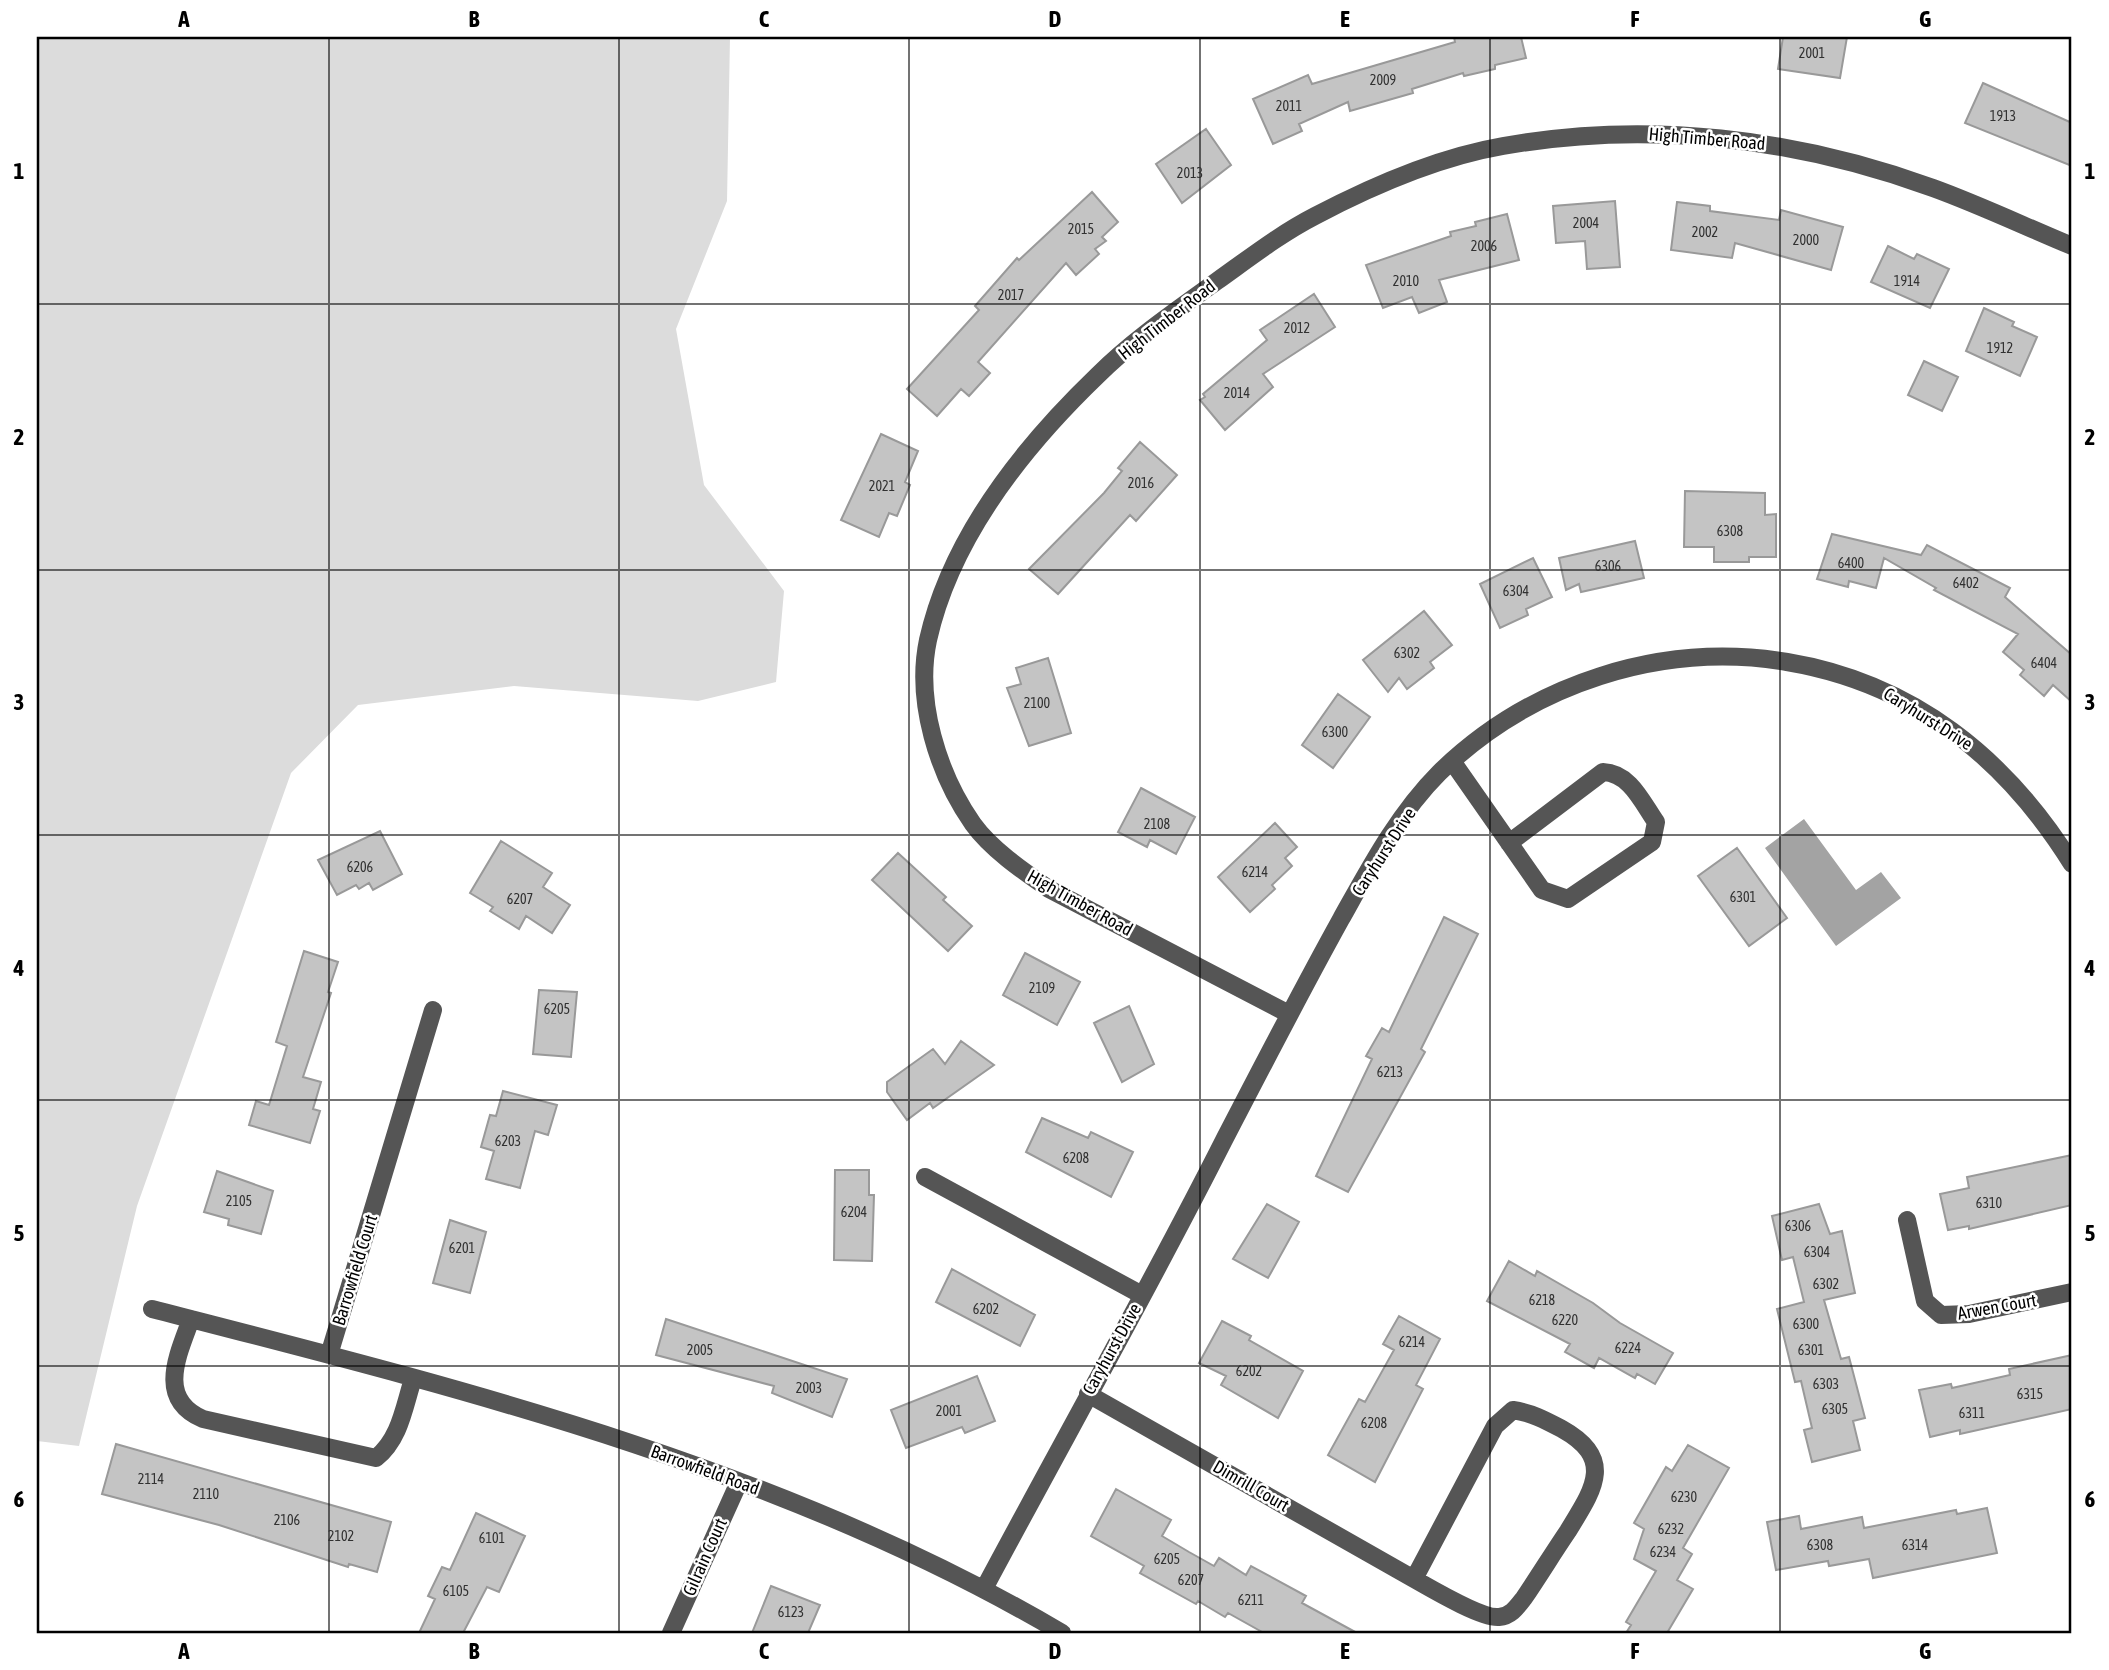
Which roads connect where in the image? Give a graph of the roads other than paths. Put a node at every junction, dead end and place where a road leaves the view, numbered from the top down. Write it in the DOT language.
graph roads {
  1 [pos="2072,246"];
  2 [pos="1452,761"];
  3 [pos="1509,843"];
  4 [pos="2072,864"];
  5 [pos="433,1010"];
  6 [pos="1289,1014"];
  7 [pos="925,1177"];
  8 [pos="1907,1220"];
  9 [pos="2072,1292"];
  10 [pos="1142,1295"];
  11 [pos="152,1309"];
  12 [pos="191,1319"];
  13 [pos="329,1355"];
  14 [pos="412,1378"];
  15 [pos="1088,1394"];
  16 [pos="739,1482"];
  17 [pos="1413,1579"];
  18 [pos="985,1587"];
  19 [pos="671,1633"];
  20 [pos="1062,1633"];
  1 -- 6 [label="street, High Timber Road"];
  2 -- 3 [label="street"];
  2 -- 4 [label="street, Caryhurst Drive"];
  2 -- 6 [label="street, Caryhurst Drive"];
  3 -- 3 [label="street"];
  5 -- 13 [label="street, Barrowfield Court"];
  6 -- 10 [label="street, Caryhurst Drive"];
  7 -- 10 [label="street"];
  8 -- 9 [label="street, Arwen Court"];
  10 -- 15 [label="street, Caryhurst Drive"];
  11 -- 12 [label="street"];
  12 -- 13 [label="street"];
  12 -- 14 [label="street"];
  13 -- 14 [label="street, Barrowfield Road"];
  14 -- 16 [label="street, Barrowfield Road"];
  15 -- 17 [label="street, Dimrill Court"];
  15 -- 18 [label="street, Caryhurst Drive"];
  16 -- 18 [label="street, Barrowfield Road"];
  16 -- 19 [label="street, Gilrain Court"];
  17 -- 17 [label="street, Dimrill Court"];
  18 -- 20 [label="street, Barrowfield Road"];
}
